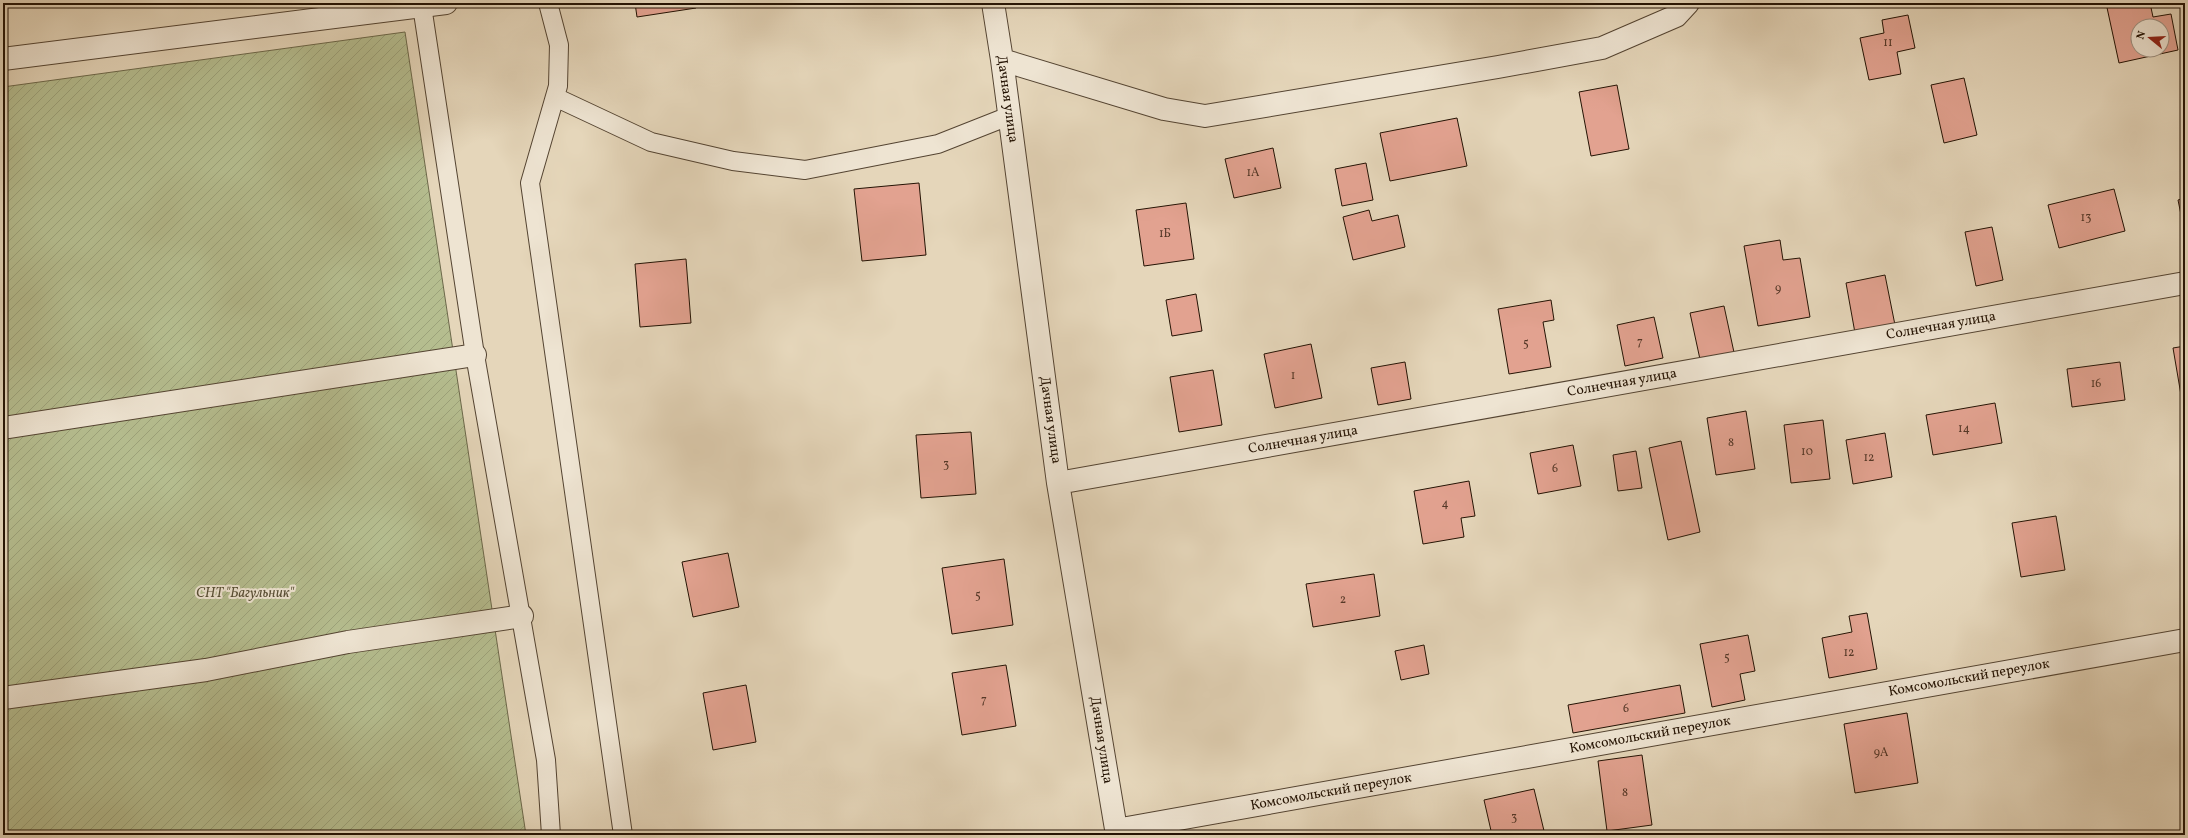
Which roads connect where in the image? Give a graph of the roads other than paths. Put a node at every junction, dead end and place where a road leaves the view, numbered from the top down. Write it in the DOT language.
graph roads {
  1 [pos="446,3"];
  2 [pos="548,3"];
  3 [pos="993,3"];
  4 [pos="1688,3"];
  5 [pos="422,6"];
  6 [pos="3,60"];
  7 [pos="1002,60"];
  8 [pos="555,97"];
  9 [pos="1010,116"];
  10 [pos="2185,283"];
  11 [pos="475,355"];
  12 [pos="3,428"];
  13 [pos="1058,483"];
  14 [pos="522,616"];
  15 [pos="2185,640"];
  16 [pos="3,698"];
  17 [pos="1116,833"];
  18 [pos="551,835"];
  19 [pos="623,835"];
  1 -- 5 [label="street"];
  2 -- 8 [label="lane"];
  3 -- 7 [label="street, Дачная улица"];
  4 -- 7 [label="street"];
  5 -- 6 [label="street"];
  5 -- 11 [label="lane"];
  7 -- 9 [label="street, Дачная улица"];
  8 -- 9 [label="lane"];
  8 -- 19 [label="lane"];
  9 -- 13 [label="street, Дачная улица"];
  10 -- 13 [label="street, Солнечная улица"];
  11 -- 12 [label="street"];
  11 -- 14 [label="lane"];
  13 -- 17 [label="street, Дачная улица"];
  14 -- 16 [label="street"];
  14 -- 18 [label="lane"];
  15 -- 17 [label="street, Комсомольский переулок"];
}
